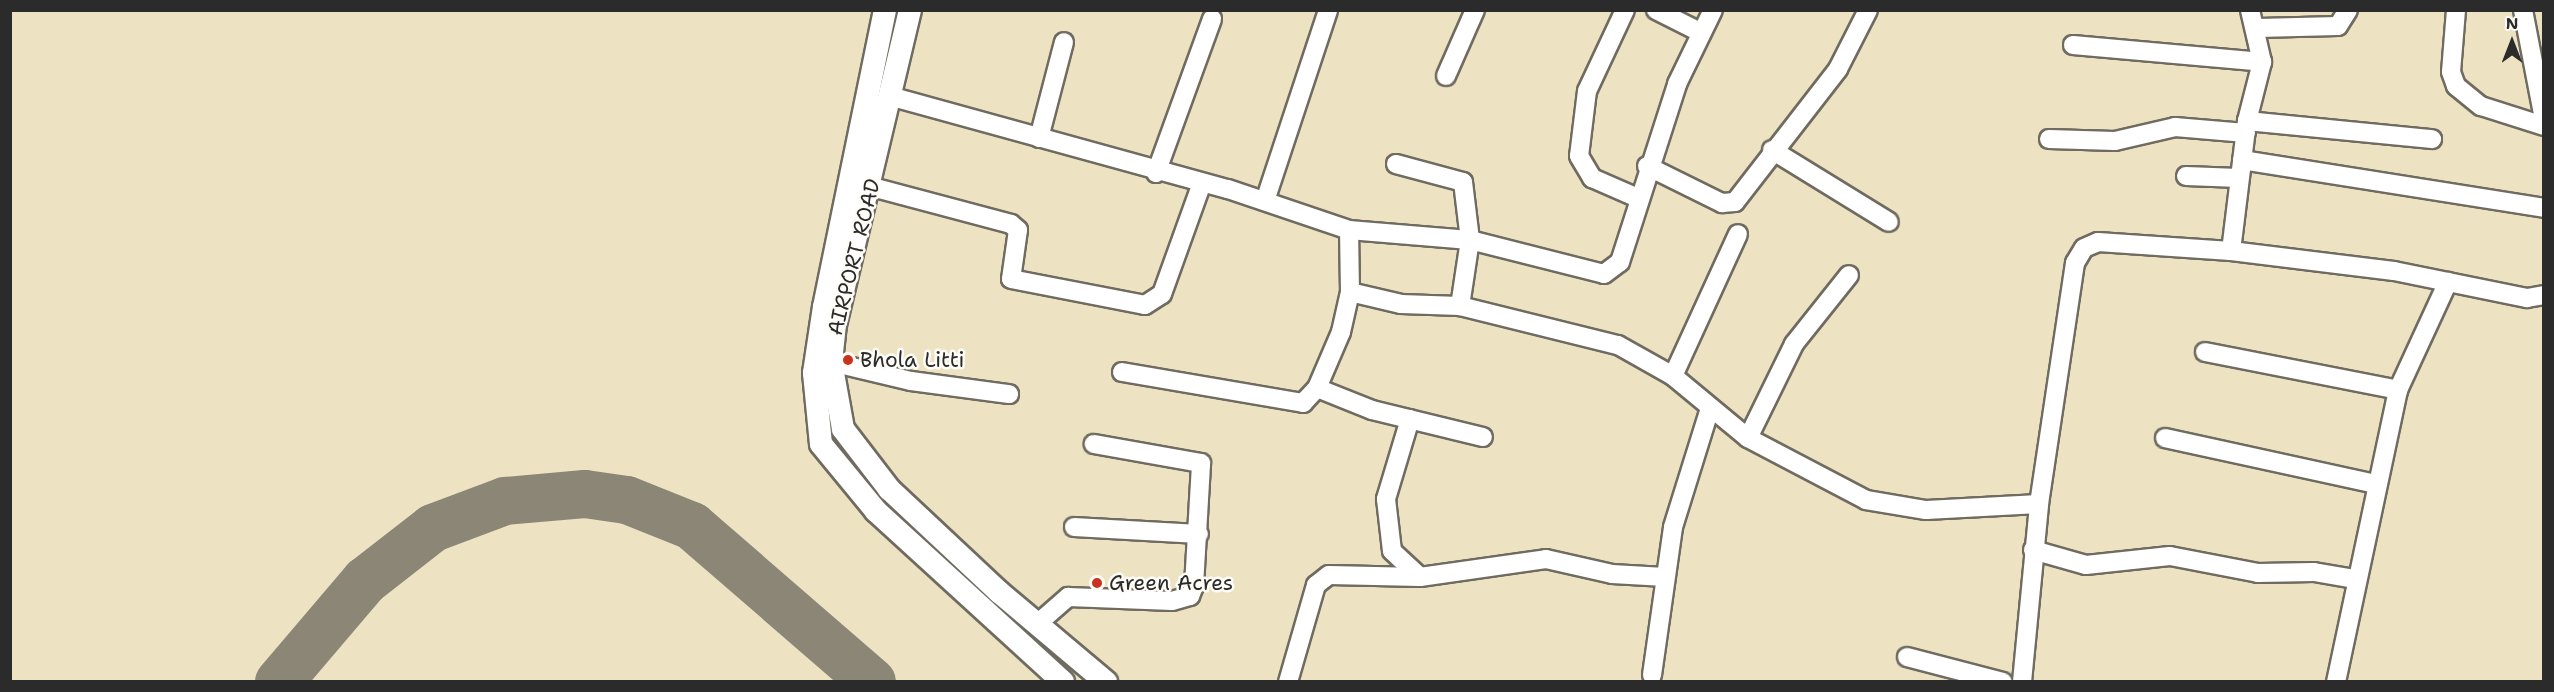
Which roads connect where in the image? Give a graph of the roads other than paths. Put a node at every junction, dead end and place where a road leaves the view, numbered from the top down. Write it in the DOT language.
graph roads {
  1 [pos="885,10"];
  2 [pos="910,10"];
  3 [pos="1328,10"];
  4 [pos="1475,10"];
  5 [pos="1625,10"];
  6 [pos="1656,10"];
  7 [pos="1713,10"];
  8 [pos="1868,10"];
  9 [pos="2250,10"];
  10 [pos="2349,10"];
  11 [pos="2456,10"];
  12 [pos="2523,10"];
  13 [pos="1212,19"];
  14 [pos="2258,28"];
  15 [pos="1702,33"];
  16 [pos="1064,42"];
  17 [pos="2073,45"];
  18 [pos="2262,62"];
  19 [pos="1446,76"];
  20 [pos="893,97"];
  21 [pos="2544,119"];
  22 [pos="2544,126"];
  23 [pos="2247,127"];
  24 [pos="1039,138"];
  25 [pos="2049,139"];
  26 [pos="2432,139"];
  27 [pos="1772,150"];
  28 [pos="2242,160"];
  29 [pos="1396,164"];
  30 [pos="1647,166"];
  31 [pos="1156,173"];
  32 [pos="2186,176"];
  33 [pos="2240,178"];
  34 [pos="1202,183"];
  35 [pos="872,187"];
  36 [pos="1638,198"];
  37 [pos="1265,201"];
  38 [pos="2544,208"];
  39 [pos="1889,222"];
  40 [pos="1349,230"];
  41 [pos="1738,234"];
  42 [pos="1470,240"];
  43 [pos="2231,251"];
  44 [pos="1849,275"];
  45 [pos="2448,282"];
  46 [pos="1350,292"];
  47 [pos="2544,295"];
  48 [pos="1460,306"];
  49 [pos="2205,352"];
  50 [pos="831,362"];
  51 [pos="1122,372"];
  52 [pos="1673,376"];
  53 [pos="1317,388"];
  54 [pos="2398,390"];
  55 [pos="1009,394"];
  56 [pos="1710,408"];
  57 [pos="1410,418"];
  58 [pos="1483,437"];
  59 [pos="1748,438"];
  60 [pos="2165,438"];
  61 [pos="1094,444"];
  62 [pos="2376,484"];
  63 [pos="2039,504"];
  64 [pos="1074,527"];
  65 [pos="1199,534"];
  66 [pos="2033,550"];
  67 [pos="1420,577"];
  68 [pos="1665,577"];
  69 [pos="2355,579"];
  70 [pos="1036,625"];
  71 [pos="1907,657"];
  72 [pos="1652,675"];
  73 [pos="1063,681"];
  74 [pos="1106,681"];
  75 [pos="1288,681"];
  76 [pos="2003,681"];
  77 [pos="2022,681"];
  78 [pos="2336,681"];
  1 -- 73 [label="street, AIRPORT ROAD"];
  2 -- 20 [label="street, AIRPORT ROAD"];
  3 -- 37 [label="street"];
  4 -- 19 [label="street"];
  5 -- 36 [label="street"];
  6 -- 15 [label="street"];
  7 -- 15 [label="street"];
  8 -- 27 [label="street"];
  9 -- 14 [label="street"];
  10 -- 14 [label="street"];
  11 -- 22 [label="street"];
  12 -- 21 [label="street"];
  13 -- 31 [label="street"];
  14 -- 18 [label="street"];
  15 -- 30 [label="street"];
  16 -- 24 [label="street"];
  17 -- 18 [label="street"];
  18 -- 23 [label="street"];
  20 -- 24 [label="street"];
  20 -- 35 [label="street, AIRPORT ROAD"];
  23 -- 25 [label="street"];
  23 -- 26 [label="street"];
  23 -- 28 [label="street"];
  24 -- 31 [label="street"];
  27 -- 30 [label="street"];
  27 -- 39 [label="street"];
  28 -- 33 [label="street"];
  28 -- 38 [label="street"];
  29 -- 42 [label="street"];
  30 -- 36 [label="street"];
  31 -- 34 [label="street"];
  32 -- 33 [label="street"];
  33 -- 43 [label="street"];
  34 -- 35 [label="street"];
  34 -- 37 [label="street"];
  35 -- 50 [label="street, AIRPORT ROAD"];
  36 -- 42 [label="street"];
  37 -- 40 [label="street"];
  40 -- 42 [label="street"];
  40 -- 46 [label="street"];
  41 -- 52 [label="street"];
  42 -- 48 [label="street"];
  43 -- 45 [label="street"];
  43 -- 63 [label="street"];
  44 -- 59 [label="street"];
  45 -- 47 [label="street"];
  45 -- 54 [label="street"];
  46 -- 48 [label="street"];
  46 -- 53 [label="street"];
  48 -- 52 [label="street"];
  49 -- 54 [label="street"];
  50 -- 55 [label="street"];
  50 -- 70 [label="street, AIRPORT ROAD"];
  51 -- 53 [label="street"];
  52 -- 56 [label="street"];
  53 -- 57 [label="street"];
  54 -- 62 [label="street"];
  56 -- 59 [label="street"];
  56 -- 68 [label="street"];
  57 -- 58 [label="street"];
  57 -- 67 [label="street"];
  59 -- 63 [label="street"];
  60 -- 62 [label="street"];
  61 -- 65 [label="street"];
  62 -- 69 [label="street"];
  63 -- 66 [label="street"];
  64 -- 65 [label="street"];
  65 -- 70 [label="street"];
  66 -- 69 [label="street"];
  66 -- 77 [label="street"];
  67 -- 68 [label="street"];
  67 -- 75 [label="street"];
  68 -- 72 [label="street"];
  69 -- 78 [label="street"];
  70 -- 74 [label="street, AIRPORT ROAD"];
  71 -- 76 [label="street"];
}
